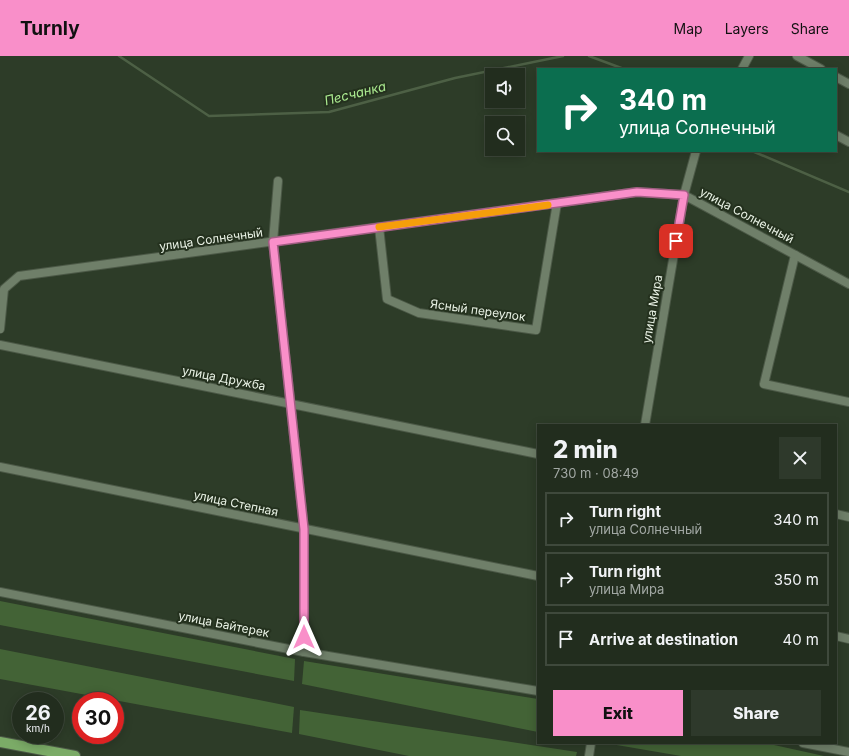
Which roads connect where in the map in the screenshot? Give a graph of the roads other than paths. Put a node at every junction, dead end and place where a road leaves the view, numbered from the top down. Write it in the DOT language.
graph roads {
  1 [pos="749,56"];
  2 [pos="797,56"];
  3 [pos="743,68"];
  4 [pos="819,68"];
  5 [pos="837,78"];
  6 [pos="849,84"];
  7 [pos="837,136"];
  8 [pos="849,142"];
  9 [pos="696,152"];
  10 [pos="278,181"];
  11 [pos="684,195"];
  12 [pos="557,203"];
  13 [pos="379,227"];
  14 [pos="273,242"];
  15 [pos="795,255"];
  16 [pos="849,284"];
  17 [pos="0,329"];
  18 [pos="0,345"];
  19 [pos="849,402"];
  20 [pos="290,403"];
  21 [pos="645,424"];
  22 [pos="537,454"];
  23 [pos="0,467"];
  24 [pos="837,514"];
  25 [pos="849,517"];
  26 [pos="304,529"];
  27 [pos="537,576"];
  28 [pos="0,592"];
  29 [pos="837,636"];
  30 [pos="849,639"];
  31 [pos="304,652"];
  32 [pos="537,691"];
  33 [pos="0,742"];
  34 [pos="590,744"];
  35 [pos="808,744"];
  36 [pos="849,752"];
  37 [pos="75,756"];
  38 [pos="589,756"];
  1 -- 3 [label="street"];
  2 -- 4 [label="street"];
  5 -- 6 [label="street"];
  7 -- 8 [label="street"];
  9 -- 11 [label="street, улица Мира"];
  10 -- 14 [label="street"];
  11 -- 12 [label="street, улица Солнечный"];
  11 -- 15 [label="street, улица Солнечный"];
  11 -- 21 [label="street, улица Мира"];
  12 -- 13 [label="street, улица Солнечный"];
  12 -- 13 [label="street, Ясный переулок"];
  13 -- 14 [label="street, улица Солнечный"];
  14 -- 17 [label="street, улица Солнечный"];
  14 -- 20 [label="street"];
  15 -- 16 [label="street, улица Солнечный"];
  15 -- 19 [label="street"];
  18 -- 20 [label="street, улица Дружба"];
  20 -- 22 [label="street, улица Дружба"];
  20 -- 26 [label="street"];
  23 -- 26 [label="street, улица Степная"];
  24 -- 25 [label="street"];
  26 -- 27 [label="street, улица Степная"];
  26 -- 31 [label="street"];
  28 -- 31 [label="street, улица Байтерек"];
  29 -- 30 [label="street"];
  31 -- 32 [label="street, улица Байтерек"];
  33 -- 37 [label="main road"];
  34 -- 38 [label="street"];
  35 -- 36 [label="street"];
}
